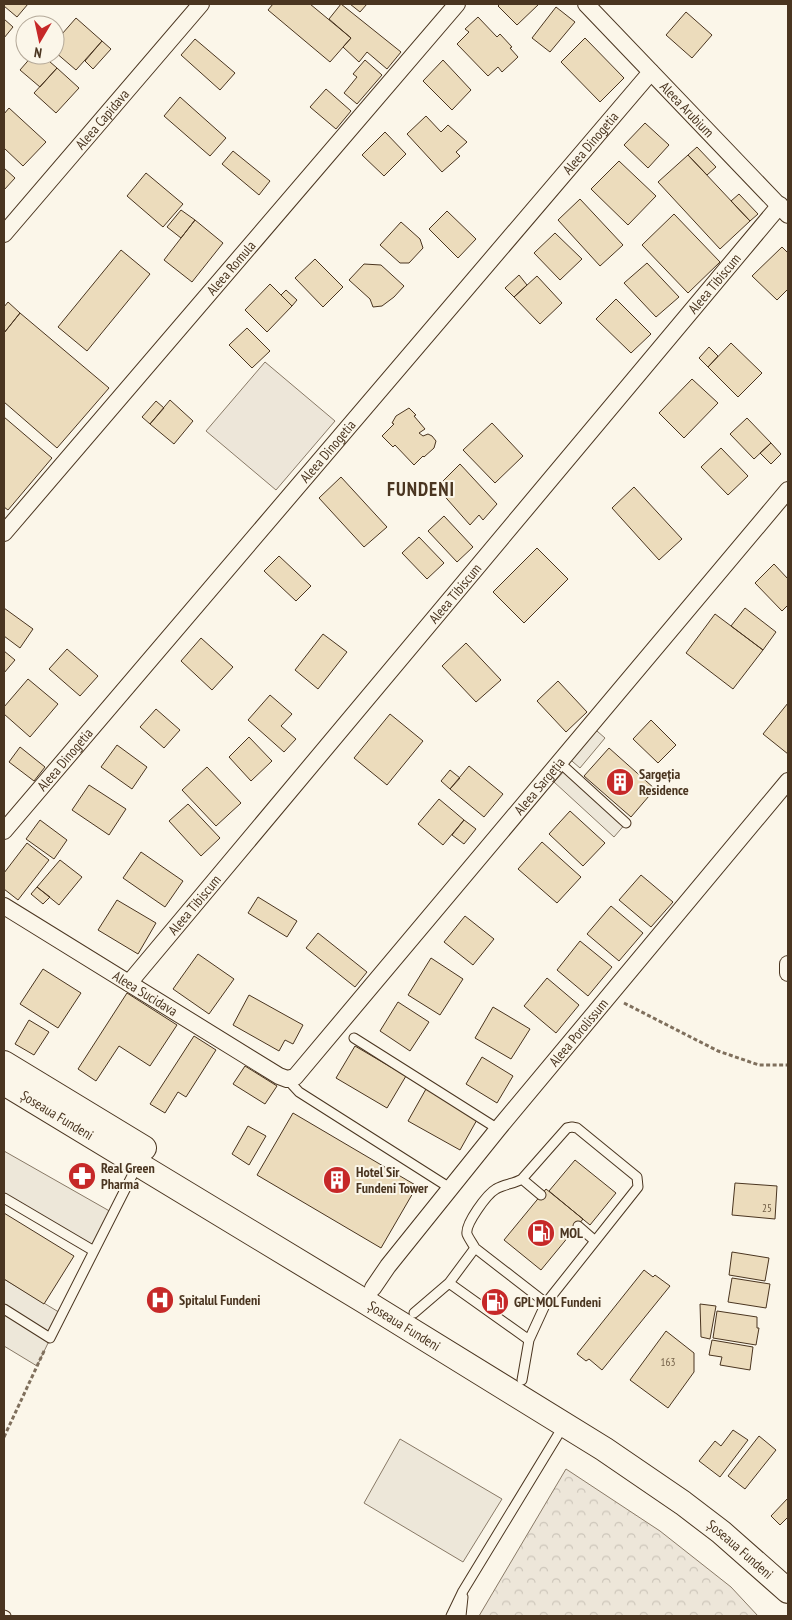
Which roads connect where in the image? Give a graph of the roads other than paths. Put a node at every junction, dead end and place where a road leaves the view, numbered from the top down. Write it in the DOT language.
graph roads {
  1 [pos="201,4"];
  2 [pos="457,4"];
  3 [pos="586,4"];
  4 [pos="651,72"];
  5 [pos="784,207"];
  6 [pos="4,234"];
  7 [pos="788,490"];
  8 [pos="4,533"];
  9 [pos="559,762"];
  10 [pos="788,781"];
  11 [pos="626,823"];
  12 [pos="4,831"];
  13 [pos="4,906"];
  14 [pos="788,964"];
  15 [pos="788,973"];
  16 [pos="129,983"];
  17 [pos="354,1038"];
  18 [pos="287,1079"];
  19 [pos="5,1082"];
  20 [pos="498,1129"];
  21 [pos="138,1164"];
  22 [pos="522,1179"];
  23 [pos="450,1188"];
  24 [pos="541,1195"];
  25 [pos="4,1198"];
  26 [pos="578,1226"];
  27 [pos="594,1240"];
  28 [pos="475,1248"];
  29 [pos="94,1251"];
  30 [pos="450,1283"];
  31 [pos="373,1288"];
  32 [pos="546,1303"];
  33 [pos="4,1309"];
  34 [pos="414,1313"];
  35 [pos="529,1340"];
  36 [pos="522,1380"];
  37 [pos="564,1424"];
  38 [pos="788,1571"];
  39 [pos="463,1591"];
  40 [pos="788,1591"];
  41 [pos="451,1616"];
  42 [pos="462,1616"];
  1 -- 6 [label="street, Aleea Capidava"];
  2 -- 8 [label="street, Aleea Romula"];
  3 -- 4 [label="street, Aleea Arubium"];
  4 -- 5 [label="street, Aleea Arubium"];
  4 -- 12 [label="street, Aleea Dinogetia"];
  5 -- 16 [label="street, Aleea Tibiscum"];
  7 -- 9 [label="street, Aleea Sargeția"];
  9 -- 11 [label="lane"];
  9 -- 18 [label="street, Aleea Sargeția"];
  10 -- 20 [label="street, Aleea Porolissum"];
  13 -- 16 [label="street, Aleea Sucidava"];
  14 -- 15 [label="street"];
  16 -- 18 [label="street, Aleea Sucidava"];
  17 -- 20 [label="lane"];
  18 -- 23 [label="lane"];
  19 -- 21 [label="main road, Șoseaua Fundeni"];
  19 -- 31 [label="main road, Șoseaua Fundeni"];
  20 -- 23 [label="street, Aleea Porolissum"];
  21 -- 29 [label="lane"];
  21 -- 37 [label="main road, Șoseaua Fundeni"];
  22 -- 24 [label="lane"];
  22 -- 27 [label="lane"];
  22 -- 28 [label="lane"];
  23 -- 31 [label="street, Aleea Porolissum"];
  25 -- 29 [label="lane"];
  26 -- 27 [label="lane"];
  27 -- 32 [label="lane"];
  28 -- 30 [label="lane"];
  28 -- 32 [label="lane"];
  29 -- 33 [label="lane"];
  30 -- 34 [label="lane"];
  30 -- 35 [label="lane"];
  31 -- 34 [label="main road, Șoseaua Fundeni"];
  32 -- 35 [label="lane"];
  34 -- 36 [label="main road, Șoseaua Fundeni"];
  35 -- 36 [label="lane"];
  36 -- 38 [label="main road, Șoseaua Fundeni"];
  37 -- 39 [label="lane"];
  37 -- 40 [label="main road, Șoseaua Fundeni"];
  39 -- 41 [label="lane"];
  39 -- 42 [label="lane"];
}
